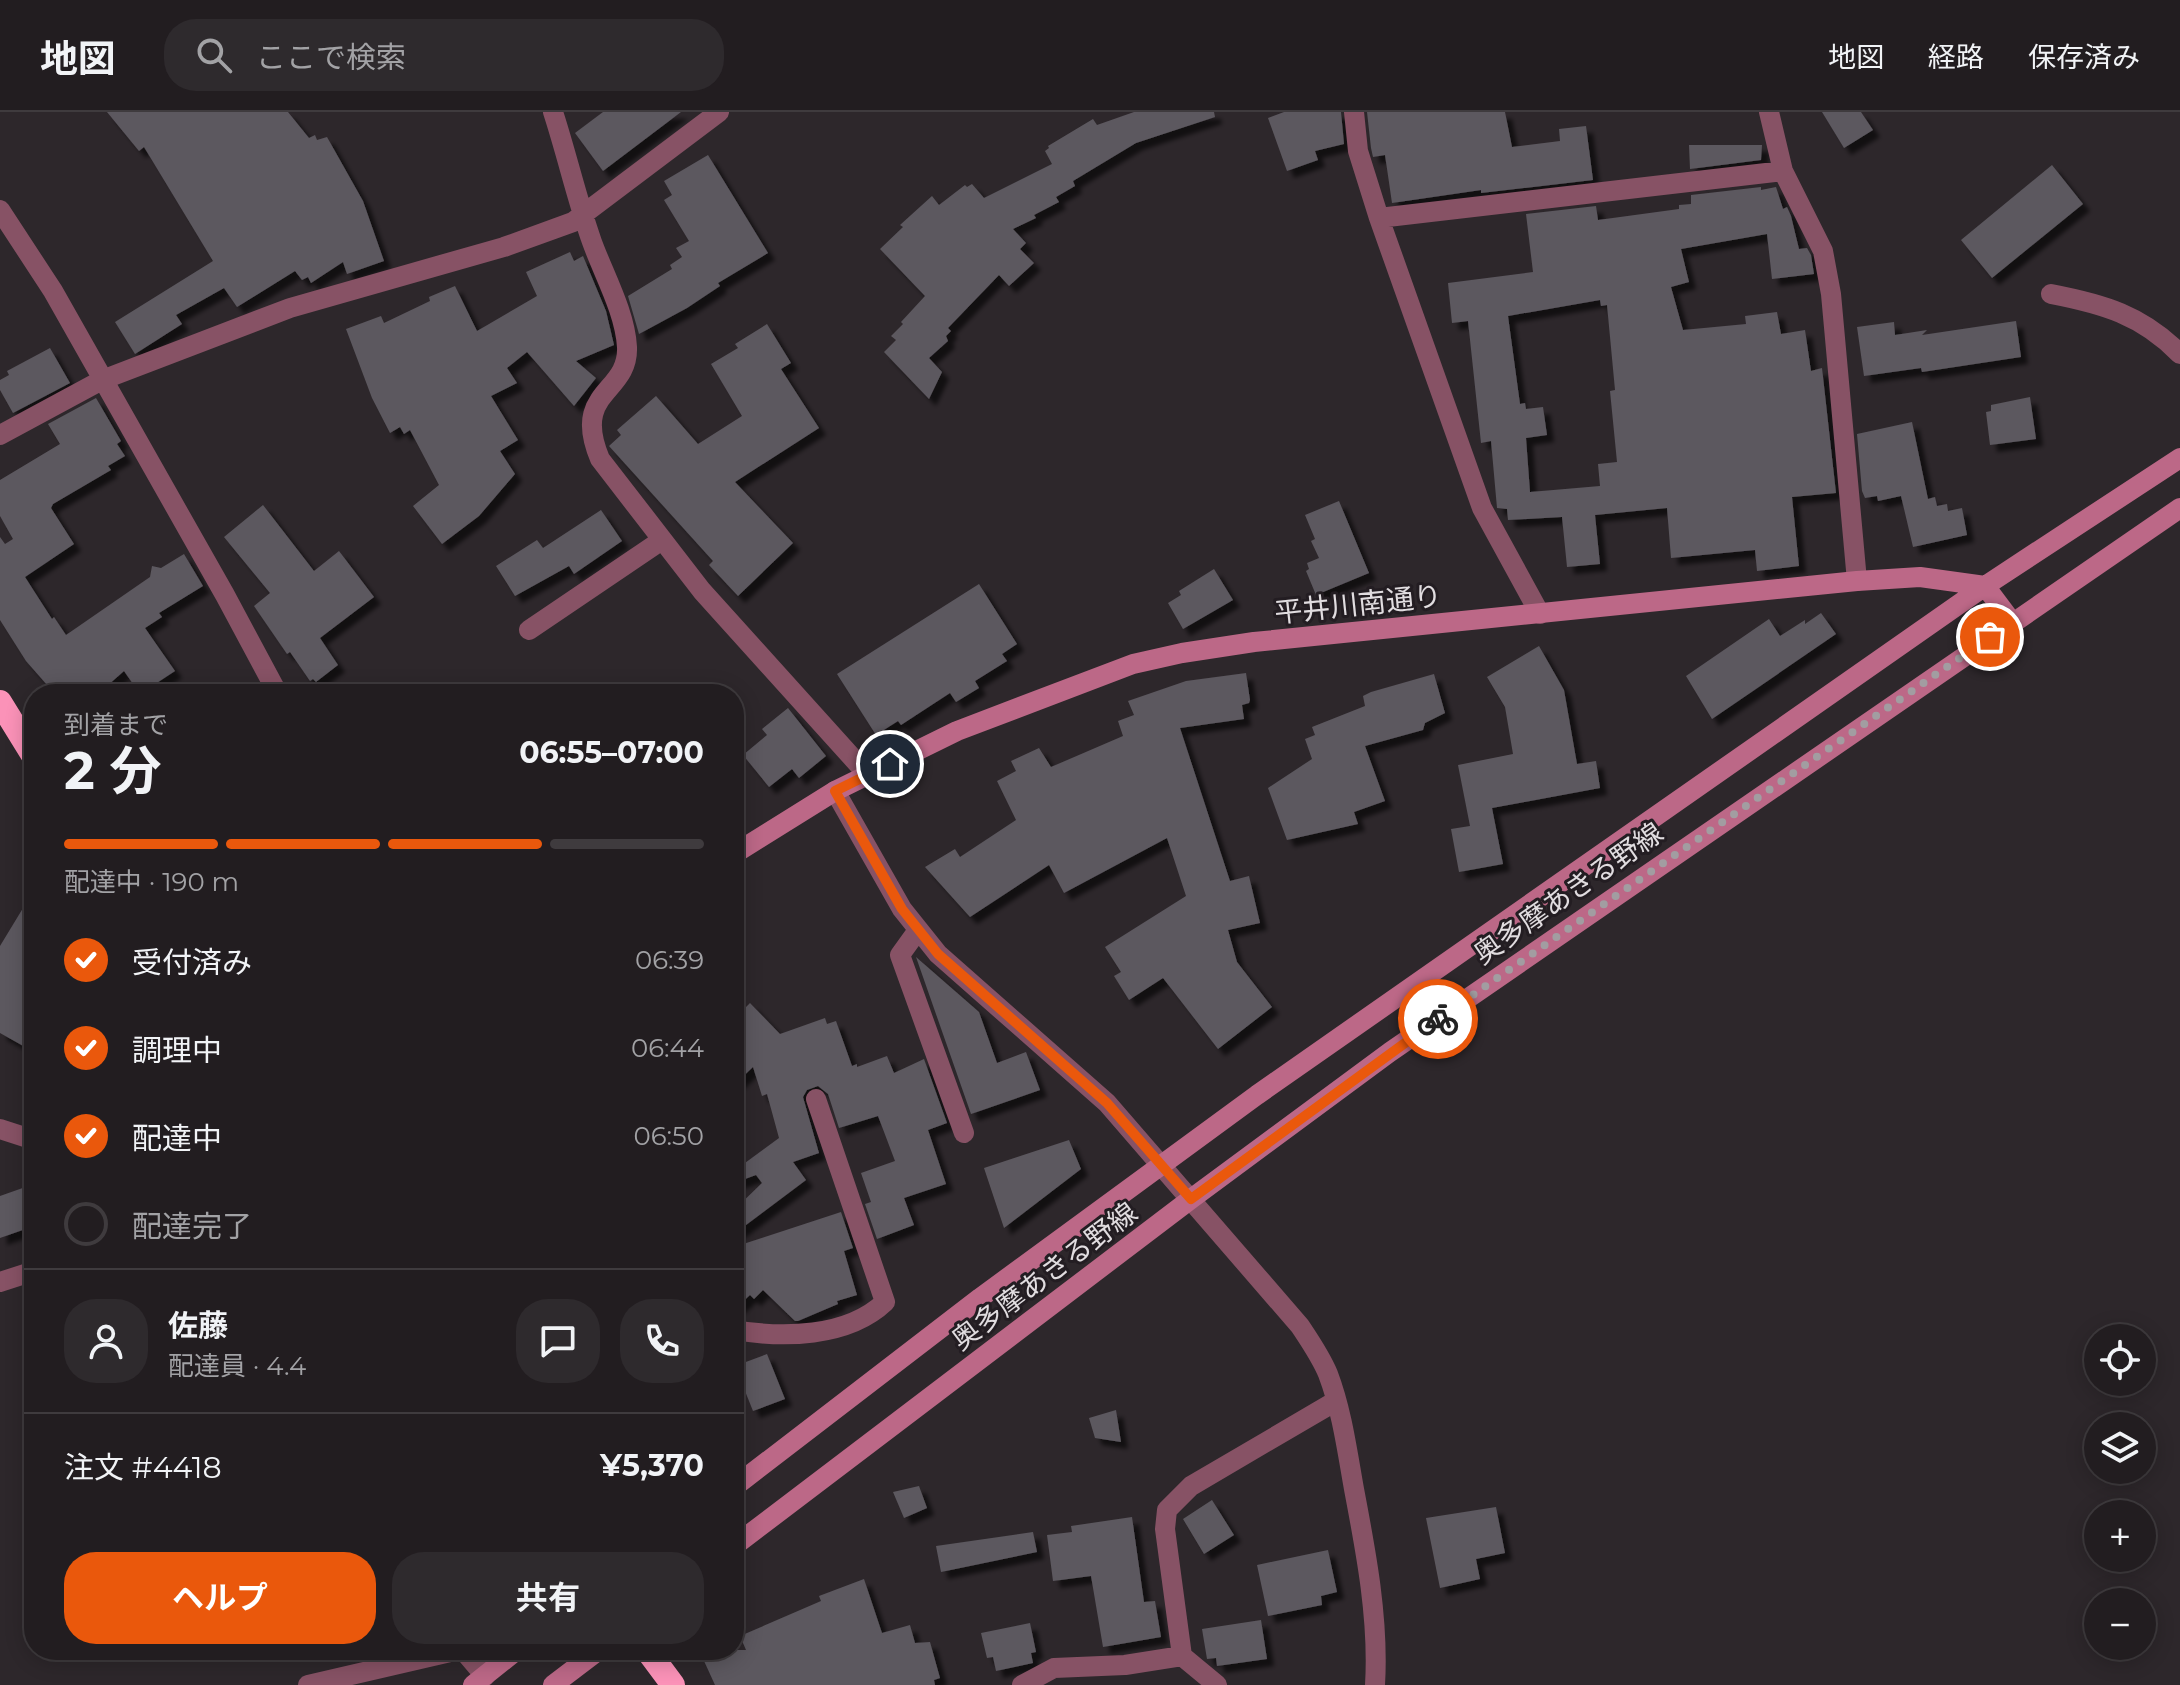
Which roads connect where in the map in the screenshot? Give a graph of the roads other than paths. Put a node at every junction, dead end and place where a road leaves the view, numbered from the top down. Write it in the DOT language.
graph roads {
  1 [pos="553,112"];
  2 [pos="719,112"];
  3 [pos="1354,112"];
  4 [pos="1769,112"];
  5 [pos="1783,171"];
  6 [pos="0,210"];
  7 [pos="584,214"];
  8 [pos="1379,218"];
  9 [pos="2051,294"];
  10 [pos="2180,354"];
  11 [pos="102,380"];
  12 [pos="0,435"];
  13 [pos="2180,458"];
  14 [pos="2179,509"];
  15 [pos="662,540"];
  16 [pos="1857,581"];
  17 [pos="1985,586"];
  18 [pos="1540,614"];
  19 [pos="2012,622"];
  20 [pos="529,630"];
  21 [pos="273,684"];
  22 [pos="0,702"];
  23 [pos="24,741"];
  24 [pos="868,775"];
  25 [pos="835,791"];
  26 [pos="744,848"];
  27 [pos="918,930"];
  28 [pos="816,1099"];
  29 [pos="0,1129"];
  30 [pos="964,1133"];
  31 [pos="24,1137"];
  32 [pos="1161,1166"];
  33 [pos="1191,1199"];
  34 [pos="24,1274"];
  35 [pos="0,1282"];
  36 [pos="744,1332"];
  37 [pos="1336,1401"];
  38 [pos="744,1479"];
  39 [pos="744,1538"];
  40 [pos="1182,1656"];
  41 [pos="417,1660"];
  42 [pos="467,1660"];
  43 [pos="504,1660"];
  44 [pos="586,1660"];
  45 [pos="654,1660"];
  46 [pos="479,1680"];
  47 [pos="308,1685"];
  48 [pos="553,1685"];
  49 [pos="673,1685"];
  50 [pos="1022,1685"];
  51 [pos="1217,1685"];
  52 [pos="1375,1685"];
  1 -- 7 [label="street"];
  2 -- 7 [label="street"];
  3 -- 8 [label="street"];
  4 -- 5 [label="street"];
  5 -- 8 [label="street"];
  5 -- 16 [label="street"];
  6 -- 11 [label="street"];
  7 -- 11 [label="street"];
  7 -- 15 [label="street"];
  8 -- 18 [label="street"];
  9 -- 10 [label="street"];
  11 -- 12 [label="street"];
  11 -- 21 [label="street"];
  13 -- 17 [label="main road, 奥多摩あきる野線"];
  14 -- 19 [label="main road, 奥多摩あきる野線"];
  15 -- 20 [label="street"];
  15 -- 24 [label="street"];
  16 -- 17 [label="main road, 平井川南通り"];
  16 -- 18 [label="main road, 平井川南通り"];
  17 -- 19 [label="main road"];
  17 -- 32 [label="main road, 奥多摩あきる野線"];
  18 -- 24 [label="main road, 平井川南通り"];
  19 -- 33 [label="main road, 奥多摩あきる野線"];
  22 -- 23 [label="highway"];
  24 -- 25 [label="main road, 平井川南通り"];
  25 -- 26 [label="main road, 平井川南通り"];
  25 -- 27 [label="street"];
  27 -- 30 [label="street"];
  27 -- 32 [label="street"];
  28 -- 36 [label="street"];
  29 -- 31 [label="street"];
  32 -- 33 [label="street"];
  32 -- 38 [label="main road, 奥多摩あきる野線"];
  33 -- 37 [label="street"];
  33 -- 39 [label="main road, 奥多摩あきる野線"];
  34 -- 35 [label="street"];
  37 -- 40 [label="street"];
  37 -- 52 [label="street"];
  40 -- 50 [label="street"];
  40 -- 51 [label="street"];
  41 -- 47 [label="street"];
  42 -- 46 [label="street"];
  43 -- 46 [label="main road"];
  44 -- 48 [label="main road"];
  45 -- 49 [label="highway"];
}
